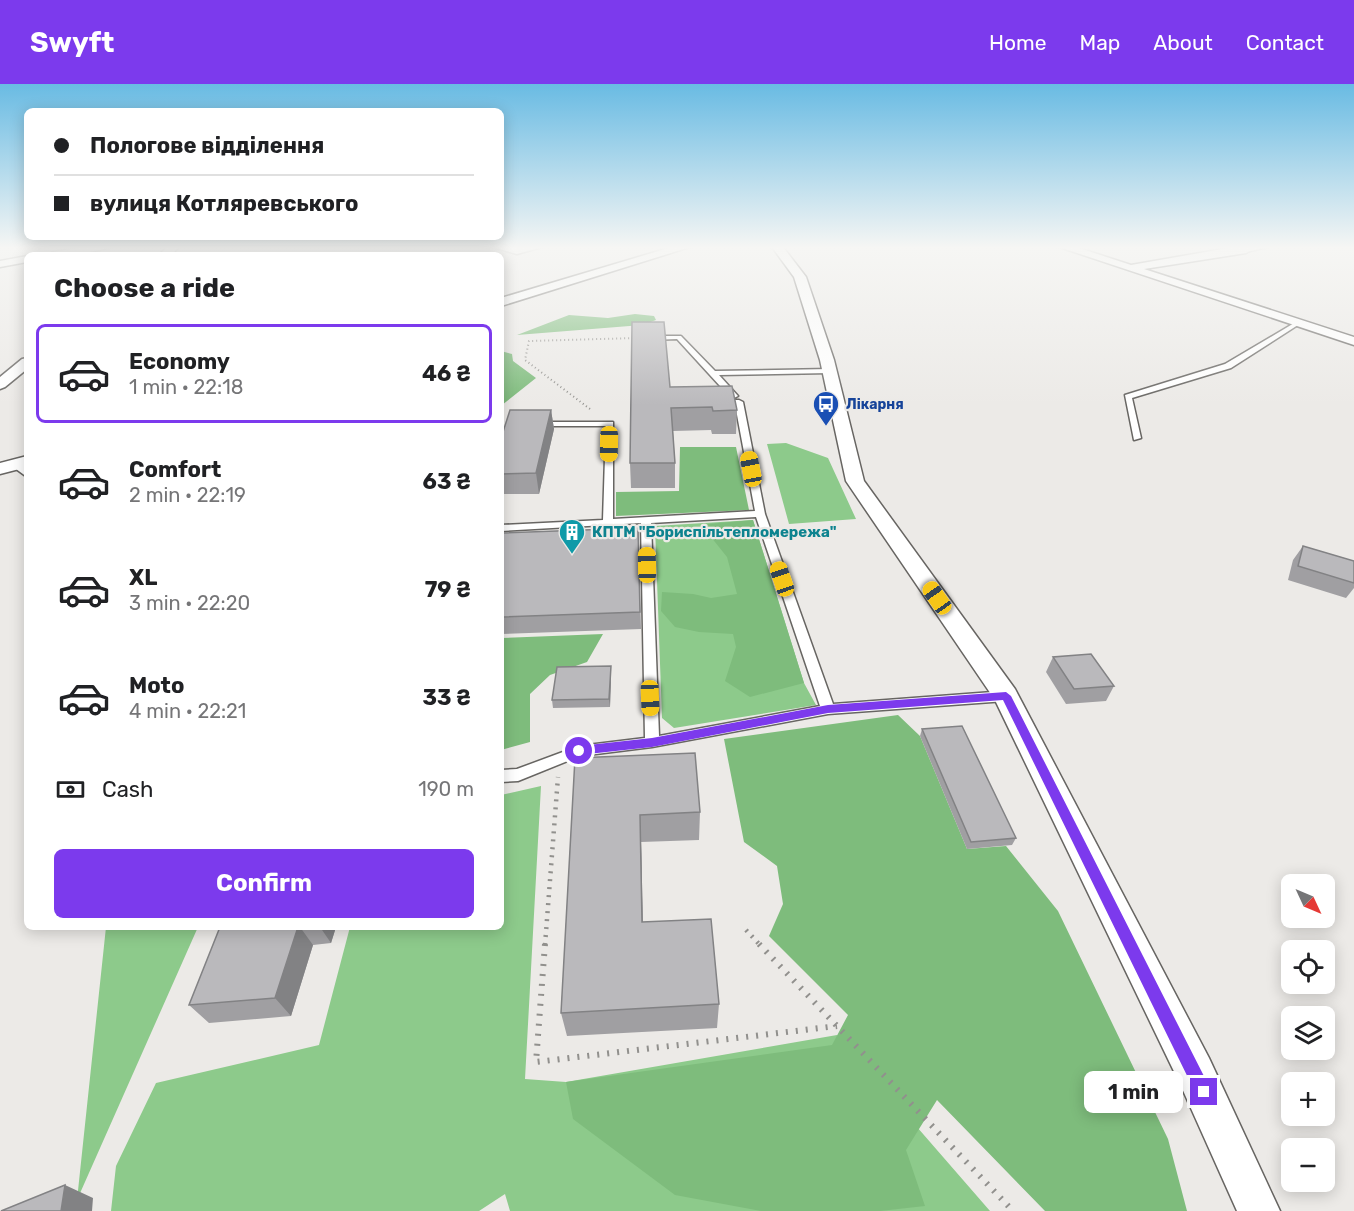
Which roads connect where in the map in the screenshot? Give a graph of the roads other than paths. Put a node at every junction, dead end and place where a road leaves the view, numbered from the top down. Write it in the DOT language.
graph roads {
  1 [pos="807,300"];
  2 [pos="1226,300"];
  3 [pos="1298,323"];
  4 [pos="648,338"];
  5 [pos="1354,341"];
  6 [pos="24,364"];
  7 [pos="830,372"];
  8 [pos="712,373"];
  9 [pos="0,384"];
  10 [pos="707,402"];
  11 [pos="739,402"];
  12 [pos="528,424"];
  13 [pos="1137,438"];
  14 [pos="760,514"];
  15 [pos="646,521"];
  16 [pos="608,522"];
  17 [pos="504,528"];
  18 [pos="1006,696"];
  19 [pos="828,709"];
  20 [pos="652,742"];
  21 [pos="504,776"];
  22 [pos="1259,1211"];
  1 -- 7 [label="street"];
  2 -- 3 [label="street"];
  3 -- 5 [label="street"];
  3 -- 13 [label="lane"];
  4 -- 8 [label="lane"];
  6 -- 9 [label="street"];
  7 -- 8 [label="lane"];
  7 -- 18 [label="street"];
  8 -- 11 [label="lane"];
  10 -- 11 [label="lane"];
  11 -- 14 [label="lane"];
  12 -- 16 [label="lane"];
  14 -- 15 [label="lane"];
  14 -- 19 [label="lane"];
  15 -- 16 [label="lane"];
  15 -- 20 [label="lane"];
  16 -- 17 [label="lane"];
  18 -- 19 [label="lane"];
  18 -- 22 [label="street"];
  19 -- 20 [label="lane"];
  20 -- 21 [label="lane"];
}
